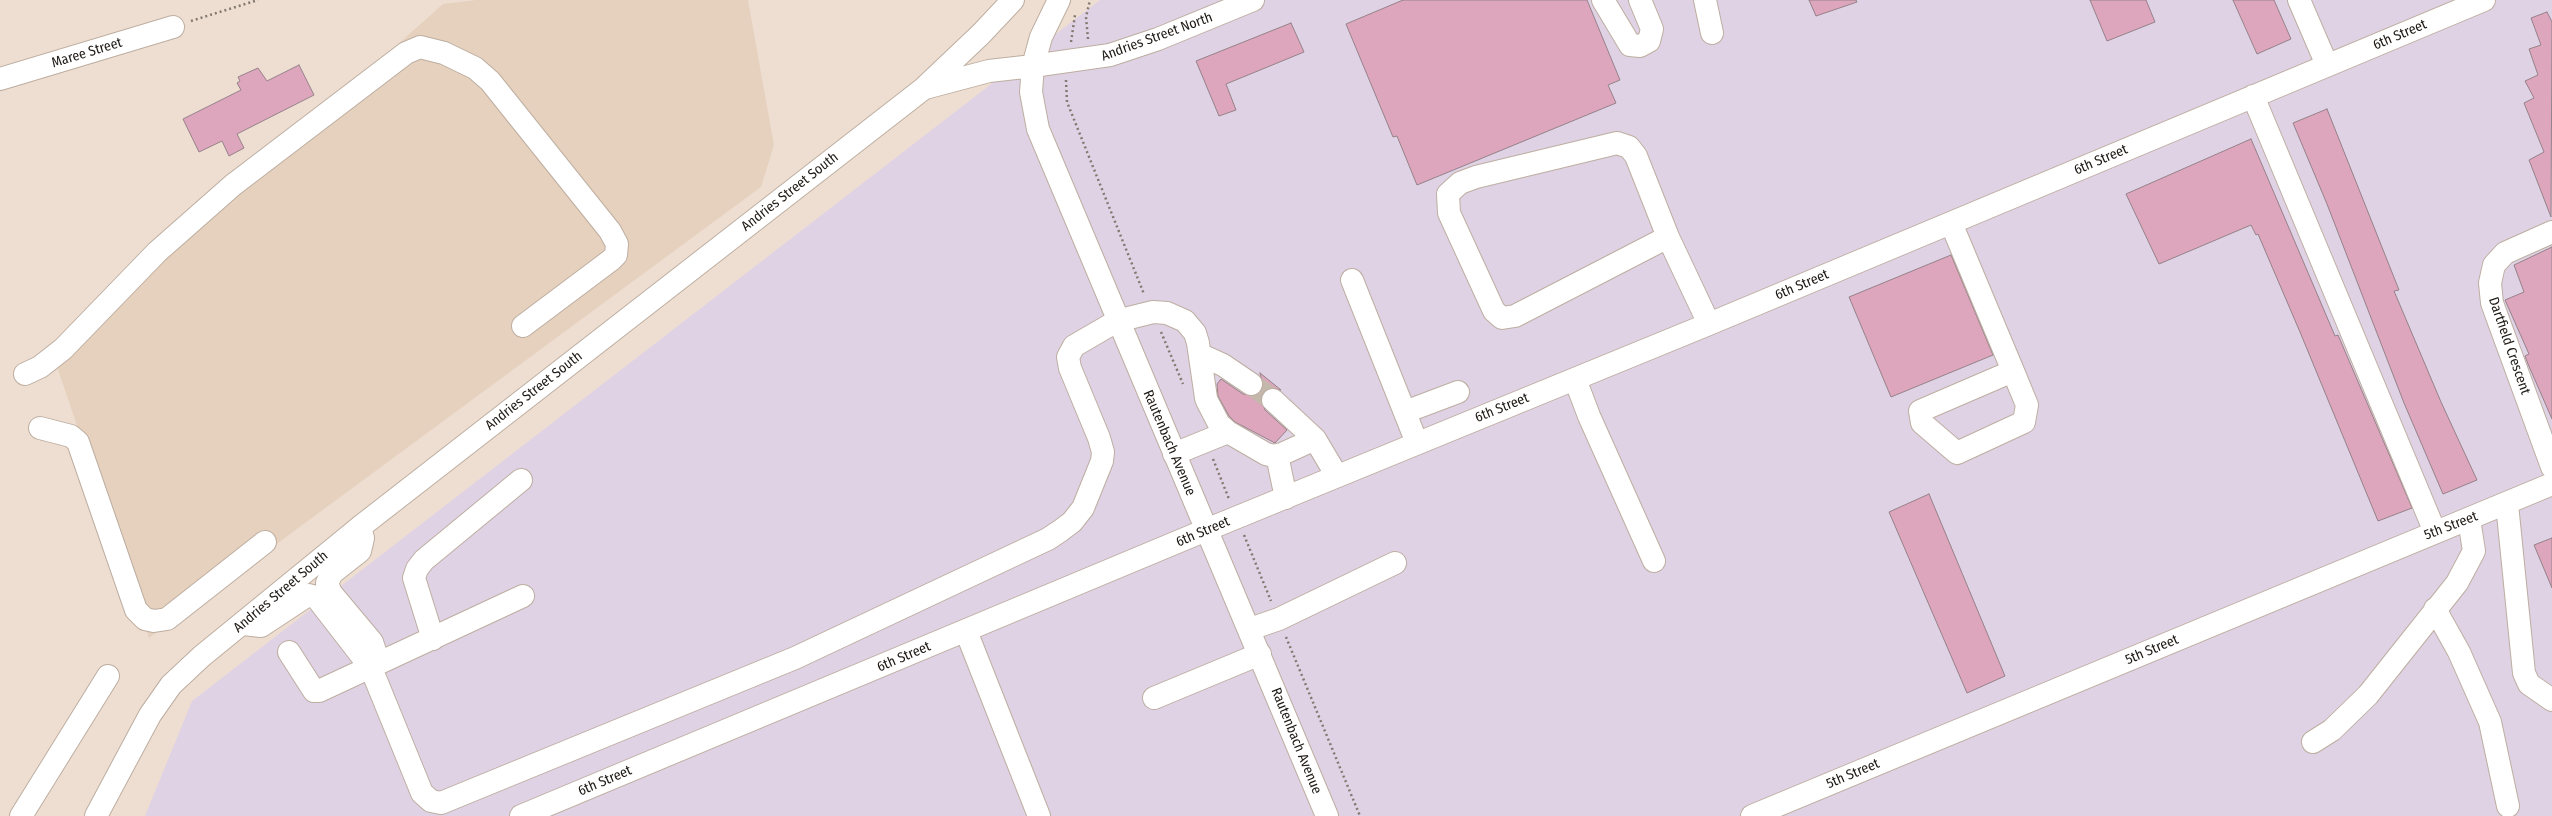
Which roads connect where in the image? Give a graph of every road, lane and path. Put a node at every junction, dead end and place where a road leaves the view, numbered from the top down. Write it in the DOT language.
graph roads {
  1 [pos="258,0"];
  2 [pos="1013,0"];
  3 [pos="1059,0"];
  4 [pos="1090,0"];
  5 [pos="1253,0"];
  6 [pos="1603,0"];
  7 [pos="1640,0"];
  8 [pos="1706,0"];
  9 [pos="2299,0"];
  10 [pos="2484,0"];
  11 [pos="173,27"];
  12 [pos="1712,33"];
  13 [pos="1092,59"];
  14 [pos="1033,66"];
  15 [pos="2327,66"];
  16 [pos="0,79"];
  17 [pos="923,89"];
  18 [pos="2253,96"];
  19 [pos="1951,223"];
  20 [pos="2552,232"];
  21 [pos="1668,237"];
  22 [pos="1352,280"];
  23 [pos="1117,320"];
  24 [pos="1709,324"];
  25 [pos="524,326"];
  26 [pos="1201,355"];
  27 [pos="2013,371"];
  28 [pos="25,374"];
  29 [pos="1575,379"];
  30 [pos="1251,384"];
  31 [pos="1458,392"];
  32 [pos="1273,400"];
  33 [pos="1405,412"];
  34 [pos="40,428"];
  35 [pos="1228,432"];
  36 [pos="1315,439"];
  37 [pos="1417,443"];
  38 [pos="1174,454"];
  39 [pos="1277,455"];
  40 [pos="2552,467"];
  41 [pos="1337,476"];
  42 [pos="522,480"];
  43 [pos="2552,484"];
  44 [pos="1286,498"];
  45 [pos="2507,504"];
  46 [pos="2469,519"];
  47 [pos="360,527"];
  48 [pos="1206,530"];
  49 [pos="2435,532"];
  50 [pos="265,542"];
  51 [pos="1654,561"];
  52 [pos="1395,562"];
  53 [pos="523,596"];
  54 [pos="2435,609"];
  55 [pos="243,624"];
  56 [pos="1250,629"];
  57 [pos="966,631"];
  58 [pos="433,639"];
  59 [pos="289,652"];
  60 [pos="1260,654"];
  61 [pos="371,668"];
  62 [pos="108,676"];
  63 [pos="1154,698"];
  64 [pos="2552,700"];
  65 [pos="2313,742"];
  66 [pos="2508,806"];
  67 [pos="21,816"];
  68 [pos="96,816"];
  69 [pos="521,816"];
  70 [pos="1039,816"];
  71 [pos="1327,816"];
  72 [pos="1752,816"];
  1 -- 11 [label="path"];
  2 -- 17 [label="main road, Andries Street South"];
  3 -- 14 [label="main road, Rautenbach Avenue"];
  4 -- 13 [label="path"];
  5 -- 13 [label="main road, Andries Street North"];
  6 -- 7 [label="main road"];
  8 -- 12 [label="main road"];
  9 -- 15 [label="main road"];
  10 -- 15 [label="main road, 6th Street"];
  11 -- 16 [label="main road, Maree Street"];
  13 -- 14 [label="main road, Andries Street North"];
  14 -- 17 [label="main road, Andries Street North"];
  14 -- 23 [label="main road, Rautenbach Avenue"];
  15 -- 18 [label="main road, 6th Street"];
  17 -- 47 [label="main road, Andries Street South"];
  18 -- 19 [label="main road, 6th Street"];
  18 -- 49 [label="main road"];
  19 -- 24 [label="main road, 6th Street"];
  19 -- 27 [label="main road"];
  20 -- 40 [label="main road, Dartfield Crescent"];
  21 -- 21 [label="main road"];
  21 -- 24 [label="main road"];
  22 -- 33 [label="main road"];
  23 -- 26 [label="main road"];
  23 -- 38 [label="main road, Rautenbach Avenue"];
  23 -- 61 [label="main road"];
  24 -- 29 [label="main road, 6th Street"];
  25 -- 28 [label="main road"];
  26 -- 30 [label="main road"];
  26 -- 35 [label="main road"];
  27 -- 27 [label="main road"];
  29 -- 37 [label="main road, 6th Street"];
  29 -- 51 [label="main road"];
  31 -- 33 [label="main road"];
  32 -- 36 [label="main road"];
  33 -- 37 [label="main road"];
  34 -- 50 [label="main road"];
  35 -- 38 [label="main road"];
  35 -- 39 [label="main road"];
  36 -- 39 [label="main road"];
  36 -- 41 [label="main road"];
  37 -- 41 [label="main road, 6th Street"];
  38 -- 48 [label="main road, Rautenbach Avenue"];
  39 -- 44 [label="main road"];
  41 -- 44 [label="main road, 6th Street"];
  42 -- 58 [label="main road"];
  43 -- 45 [label="main road, 5th Street"];
  44 -- 48 [label="main road, 6th Street"];
  45 -- 46 [label="main road, 5th Street"];
  45 -- 64 [label="main road"];
  46 -- 49 [label="main road, 5th Street"];
  46 -- 54 [label="main road"];
  47 -- 55 [label="main road, Andries Street South"];
  47 -- 61 [label="main road"];
  48 -- 56 [label="main road, Rautenbach Avenue"];
  48 -- 57 [label="main road, 6th Street"];
  49 -- 72 [label="main road, 5th Street"];
  52 -- 56 [label="main road"];
  53 -- 58 [label="main road"];
  54 -- 65 [label="main road"];
  54 -- 66 [label="main road"];
  55 -- 61 [label="main road"];
  55 -- 68 [label="main road, Andries Street South"];
  56 -- 60 [label="main road, Rautenbach Avenue"];
  57 -- 69 [label="main road, 6th Street"];
  57 -- 70 [label="main road"];
  58 -- 61 [label="main road"];
  59 -- 61 [label="main road"];
  60 -- 63 [label="main road"];
  60 -- 71 [label="main road, Rautenbach Avenue"];
  62 -- 67 [label="main road"];
}
